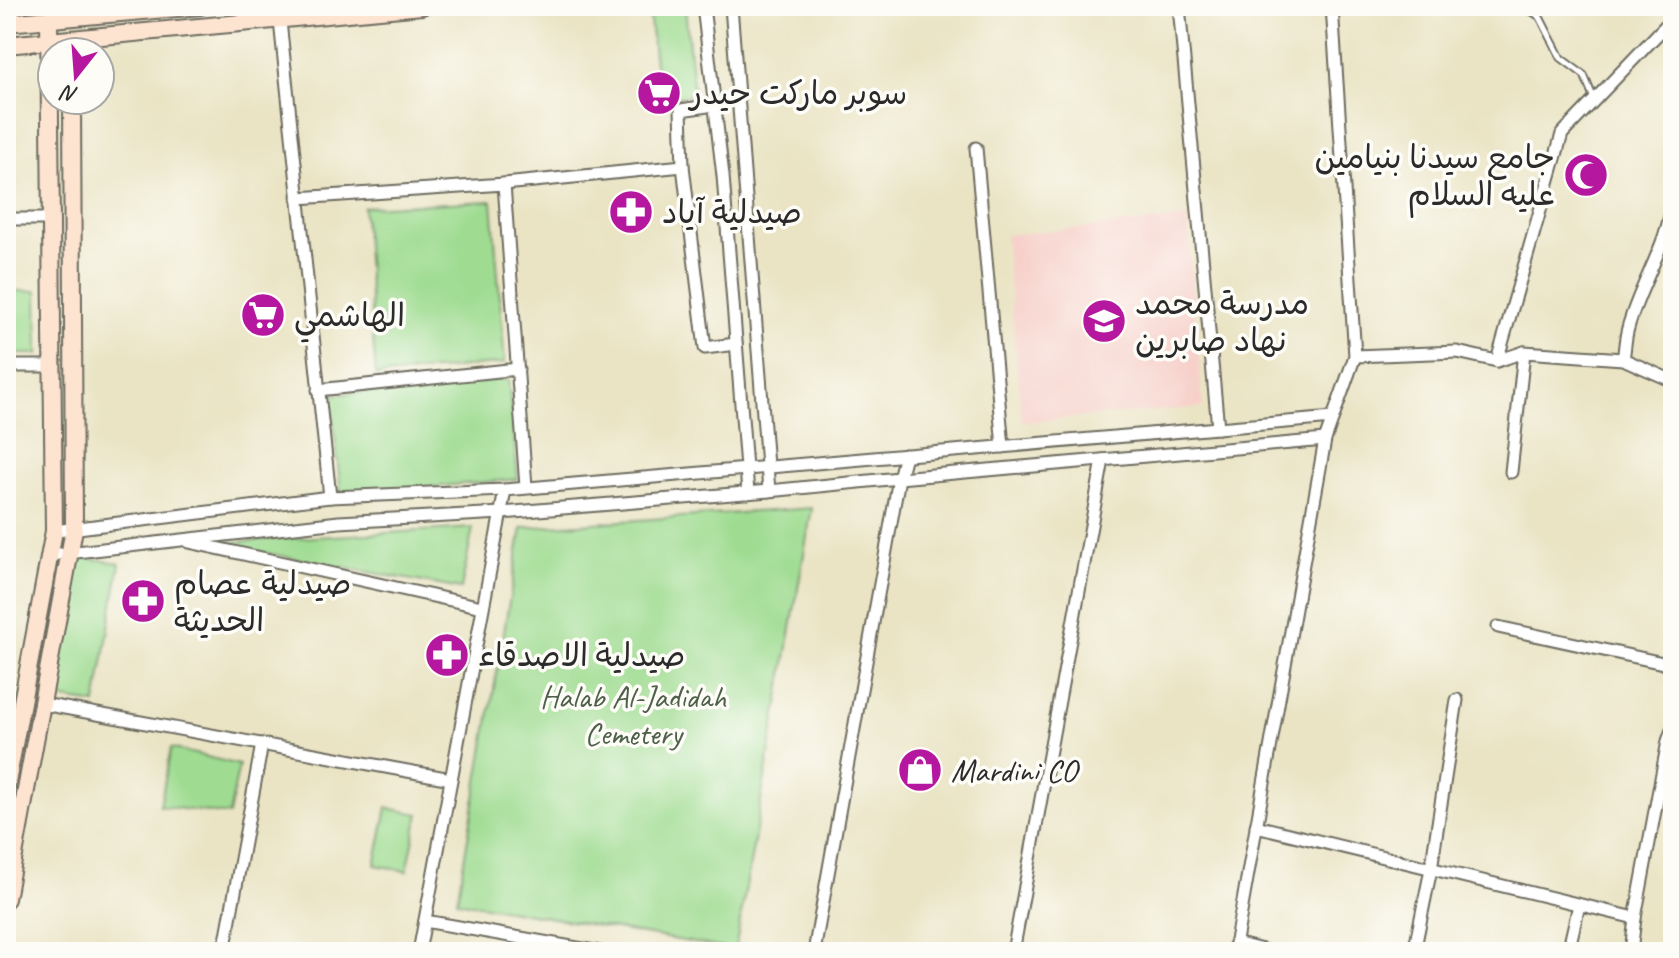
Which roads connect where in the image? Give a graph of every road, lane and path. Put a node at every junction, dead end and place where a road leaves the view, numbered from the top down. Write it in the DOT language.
graph roads {
  1 [pos="200,6"];
  2 [pos="422,6"];
  3 [pos="703,6"];
  4 [pos="731,6"];
  5 [pos="1179,6"];
  6 [pos="1332,6"];
  7 [pos="1523,6"];
  8 [pos="71,18"];
  9 [pos="1673,18"];
  10 [pos="49,19"];
  11 [pos="280,21"];
  12 [pos="6,23"];
  13 [pos="50,36"];
  14 [pos="72,36"];
  15 [pos="116,41"];
  16 [pos="36,43"];
  17 [pos="6,45"];
  18 [pos="1595,100"];
  19 [pos="714,105"];
  20 [pos="50,116"];
  21 [pos="72,116"];
  22 [pos="976,148"];
  23 [pos="683,166"];
  24 [pos="744,174"];
  25 [pos="723,176"];
  26 [pos="504,184"];
  27 [pos="1673,197"];
  28 [pos="298,198"];
  29 [pos="6,219"];
  30 [pos="51,219"];
  31 [pos="736,344"];
  32 [pos="1524,352"];
  33 [pos="1355,356"];
  34 [pos="1623,359"];
  35 [pos="1497,361"];
  36 [pos="6,366"];
  37 [pos="52,366"];
  38 [pos="518,369"];
  39 [pos="1673,381"];
  40 [pos="318,390"];
  41 [pos="1333,418"];
  42 [pos="1218,428"];
  43 [pos="1325,440"];
  44 [pos="1003,447"];
  45 [pos="905,455"];
  46 [pos="1103,460"];
  47 [pos="767,466"];
  48 [pos="746,467"];
  49 [pos="1511,472"];
  50 [pos="899,478"];
  51 [pos="526,487"];
  52 [pos="505,490"];
  53 [pos="769,491"];
  54 [pos="748,493"];
  55 [pos="330,497"];
  56 [pos="502,513"];
  57 [pos="74,529"];
  58 [pos="54,531"];
  59 [pos="179,540"];
  60 [pos="70,553"];
  61 [pos="50,555"];
  62 [pos="482,607"];
  63 [pos="1498,627"];
  64 [pos="1673,668"];
  65 [pos="1457,700"];
  66 [pos="43,704"];
  67 [pos="1673,727"];
  68 [pos="262,744"];
  69 [pos="451,779"];
  70 [pos="6,788"];
  71 [pos="1256,826"];
  72 [pos="1431,869"];
  73 [pos="6,899"];
  74 [pos="1579,905"];
  75 [pos="1635,918"];
  76 [pos="425,921"];
  77 [pos="1234,948"];
  78 [pos="224,952"];
  79 [pos="419,952"];
  80 [pos="600,952"];
  81 [pos="814,952"];
  82 [pos="1013,952"];
  83 [pos="1270,952"];
  84 [pos="1414,952"];
  85 [pos="1568,952"];
  86 [pos="1631,952"];
  1 -- 8 [label="street"];
  2 -- 11 [label="street"];
  3 -- 19 [label="street"];
  4 -- 24 [label="street"];
  5 -- 42 [label="street"];
  6 -- 33 [label="street"];
  7 -- 18 [label="lane"];
  8 -- 10 [label="street"];
  8 -- 14 [label="street"];
  9 -- 18 [label="street"];
  10 -- 12 [label="street"];
  10 -- 13 [label="street"];
  11 -- 15 [label="street"];
  11 -- 28 [label="street"];
  16 -- 17 [label="street"];
  18 -- 35 [label="street"];
  19 -- 23 [label="street"];
  19 -- 25 [label="street"];
  20 -- 30 [label="street"];
  21 -- 57 [label="street"];
  22 -- 44 [label="street"];
  23 -- 26 [label="street"];
  23 -- 31 [label="street"];
  24 -- 25 [label="street"];
  24 -- 47 [label="street"];
  25 -- 31 [label="street"];
  26 -- 28 [label="street"];
  26 -- 38 [label="street"];
  27 -- 34 [label="street"];
  28 -- 40 [label="street"];
  29 -- 30 [label="street"];
  30 -- 37 [label="street"];
  31 -- 48 [label="street"];
  32 -- 34 [label="street"];
  32 -- 35 [label="street"];
  32 -- 49 [label="street"];
  33 -- 35 [label="street"];
  33 -- 41 [label="street"];
  34 -- 39 [label="street"];
  36 -- 37 [label="street"];
  37 -- 58 [label="street"];
  38 -- 40 [label="street"];
  38 -- 51 [label="street"];
  40 -- 55 [label="street"];
  41 -- 42 [label="street"];
  41 -- 43 [label="street"];
  42 -- 44 [label="street"];
  43 -- 46 [label="street"];
  43 -- 71 [label="street"];
  44 -- 45 [label="street"];
  45 -- 47 [label="street"];
  45 -- 50 [label="street"];
  46 -- 50 [label="street"];
  46 -- 82 [label="street"];
  47 -- 48 [label="street"];
  47 -- 53 [label="street"];
  48 -- 51 [label="street"];
  48 -- 54 [label="street"];
  50 -- 53 [label="street"];
  50 -- 81 [label="street"];
  51 -- 52 [label="street"];
  52 -- 55 [label="street"];
  52 -- 56 [label="street"];
  53 -- 54 [label="street"];
  54 -- 56 [label="street"];
  55 -- 57 [label="street"];
  56 -- 59 [label="street"];
  56 -- 62 [label="street"];
  57 -- 58 [label="street"];
  57 -- 60 [label="street"];
  58 -- 61 [label="street"];
  59 -- 60 [label="street"];
  59 -- 62 [label="street"];
  60 -- 61 [label="street"];
  60 -- 66 [label="street"];
  61 -- 70 [label="street"];
  62 -- 69 [label="street"];
  63 -- 64 [label="street"];
  65 -- 72 [label="street"];
  66 -- 68 [label="street"];
  66 -- 73 [label="street"];
  67 -- 75 [label="street"];
  68 -- 69 [label="street"];
  68 -- 78 [label="street"];
  69 -- 76 [label="street"];
  71 -- 72 [label="street"];
  71 -- 77 [label="street"];
  72 -- 74 [label="street"];
  72 -- 84 [label="street"];
  74 -- 75 [label="street"];
  74 -- 85 [label="street"];
  75 -- 86 [label="street"];
  76 -- 79 [label="street"];
  76 -- 80 [label="street"];
  77 -- 83 [label="street"];
}
